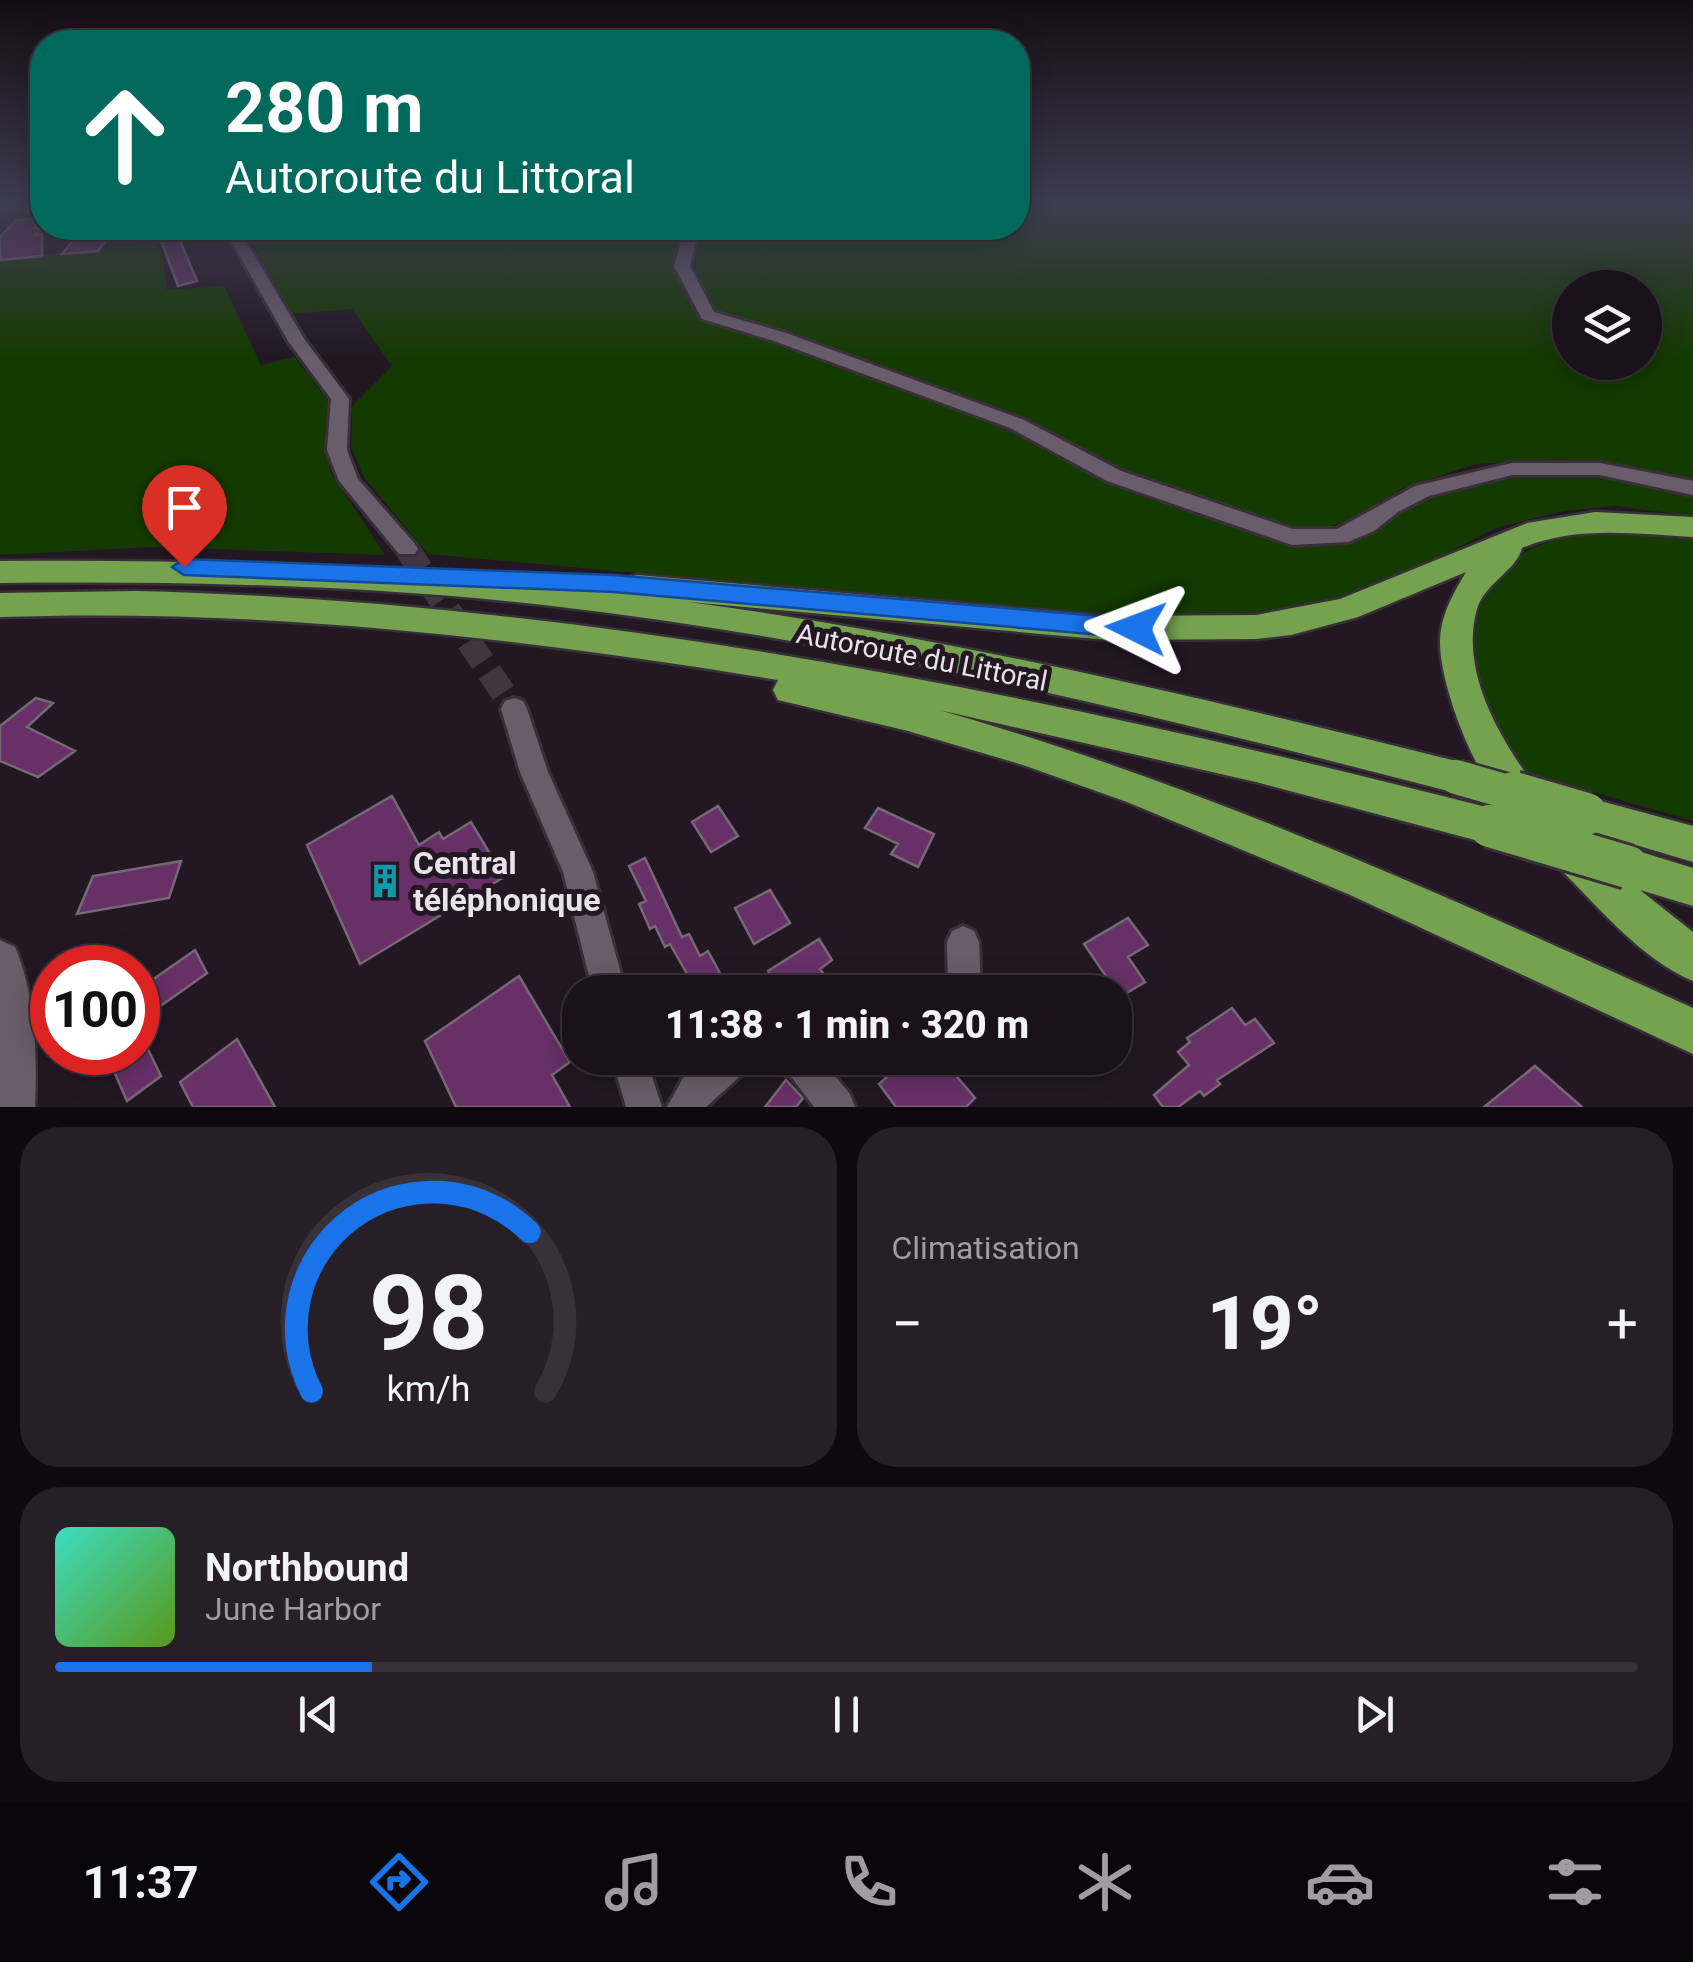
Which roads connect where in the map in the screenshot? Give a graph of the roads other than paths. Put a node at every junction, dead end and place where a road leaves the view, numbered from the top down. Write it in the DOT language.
graph roads {
  1 [pos="247,256"];
  2 [pos="685,256"];
  3 [pos="1693,488"];
  4 [pos="1651,523"];
  5 [pos="1693,527"];
  6 [pos="408,549"];
  7 [pos="301,571"];
  8 [pos="0,572"];
  9 [pos="0,605"];
  10 [pos="394,614"];
  11 [pos="514,710"];
  12 [pos="1693,844"];
  13 [pos="1693,887"];
  14 [pos="964,942"];
  15 [pos="1693,959"];
  16 [pos="0,962"];
  17 [pos="605,975"];
  18 [pos="965,975"];
  19 [pos="1693,1031"];
  20 [pos="634,1075"];
  21 [pos="715,1075"];
  22 [pos="811,1075"];
  23 [pos="12,1107"];
  24 [pos="644,1107"];
  25 [pos="685,1107"];
  26 [pos="837,1107"];
  1 -- 6 [label="street"];
  2 -- 3 [label="street"];
  4 -- 5 [label="highway"];
  4 -- 7 [label="highway"];
  4 -- 15 [label="highway"];
  7 -- 8 [label="highway, Autoroute du Littoral"];
  7 -- 12 [label="highway, Autoroute du Littoral, bridge"];
  9 -- 10 [label="highway, Autoroute du Littoral"];
  10 -- 13 [label="highway, Autoroute du Littoral, bridge"];
  10 -- 19 [label="highway"];
  11 -- 17 [label="street"];
  14 -- 18 [label="street"];
  16 -- 23 [label="main road"];
  20 -- 24 [label="street"];
  21 -- 25 [label="street"];
  22 -- 26 [label="street"];
}
